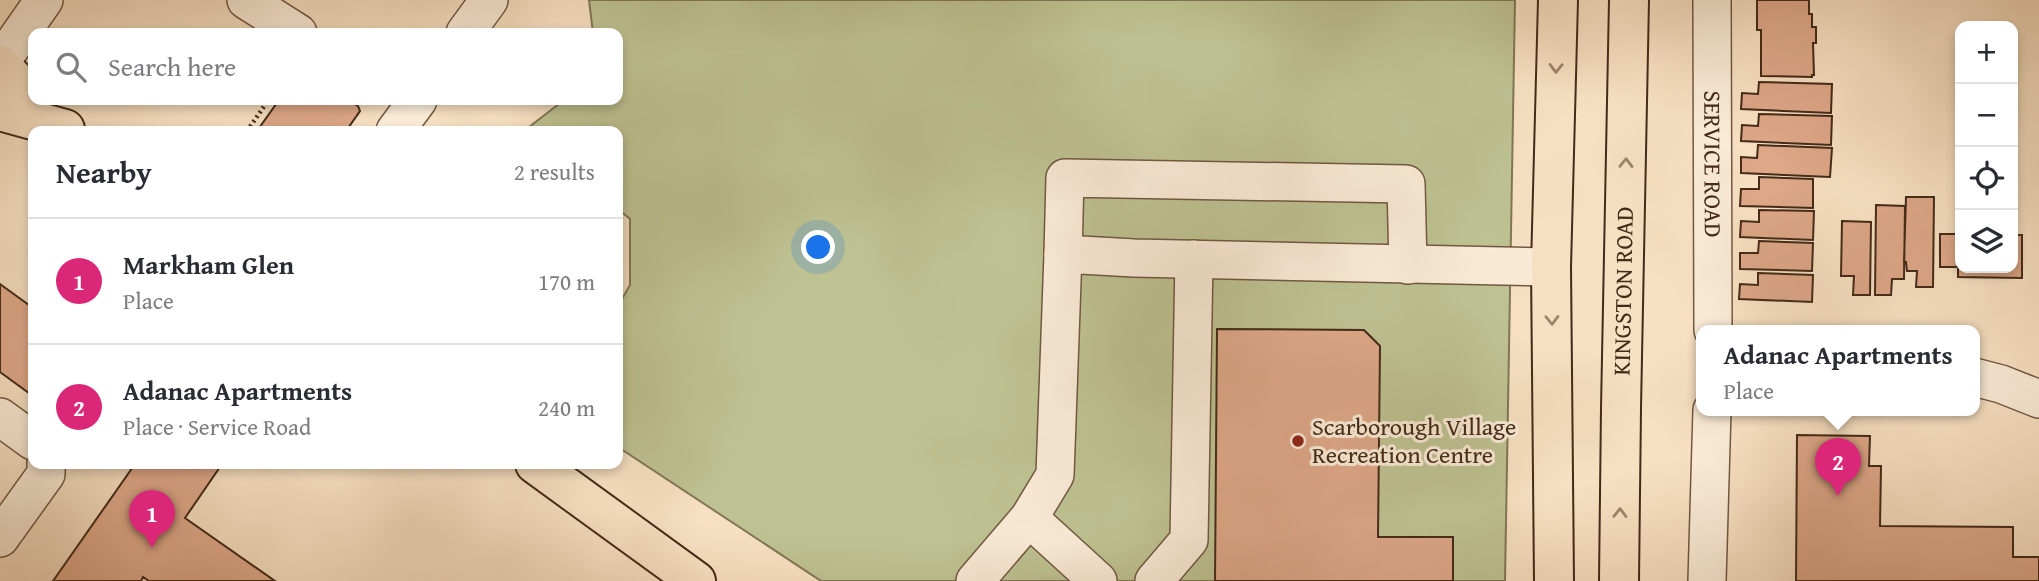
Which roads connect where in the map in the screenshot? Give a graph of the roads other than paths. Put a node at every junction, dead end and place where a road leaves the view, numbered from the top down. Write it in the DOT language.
graph roads {
  1 [pos="44,0"];
  2 [pos="247,0"];
  3 [pos="489,0"];
  4 [pos="1558,0"];
  5 [pos="1629,0"];
  6 [pos="1712,0"];
  7 [pos="290,28"];
  8 [pos="469,28"];
  9 [pos="0,64"];
  10 [pos="28,93"];
  11 [pos="40,105"];
  12 [pos="0,111"];
  13 [pos="52,126"];
  14 [pos="62,126"];
  15 [pos="1063,254"];
  16 [pos="1194,259"];
  17 [pos="1408,265"];
  18 [pos="1551,267"];
  19 [pos="1713,325"];
  20 [pos="1980,378"];
  21 [pos="2039,399"];
  22 [pos="1712,416"];
  23 [pos="0,417"];
  24 [pos="28,437"];
  25 [pos="46,469"];
  26 [pos="542,469"];
  27 [pos="1029,519"];
  28 [pos="0,538"];
  29 [pos="1086,577"];
  30 [pos="696,581"];
  31 [pos="975,581"];
  32 [pos="1154,581"];
  33 [pos="1554,581"];
  34 [pos="1619,581"];
  35 [pos="1707,581"];
  1 -- 9 [label="street"];
  2 -- 7 [label="street"];
  3 -- 8 [label="street"];
  4 -- 18 [label="main road, one-way"];
  34 -- 5 [label="main road, KINGSTON ROAD, one-way"];
  6 -- 19 [label="street, SERVICE ROAD"];
  9 -- 10 [label="main road"];
  11 -- 14 [label="main road"];
  12 -- 13 [label="main road"];
  15 -- 16 [label="street"];
  15 -- 17 [label="street"];
  15 -- 27 [label="street"];
  16 -- 17 [label="street"];
  16 -- 32 [label="street"];
  17 -- 18 [label="street"];
  18 -- 33 [label="main road, one-way"];
  20 -- 21 [label="street"];
  22 -- 35 [label="street"];
  23 -- 24 [label="street"];
  25 -- 28 [label="street"];
  26 -- 30 [label="main road"];
  27 -- 29 [label="street"];
  27 -- 31 [label="street"];
}
